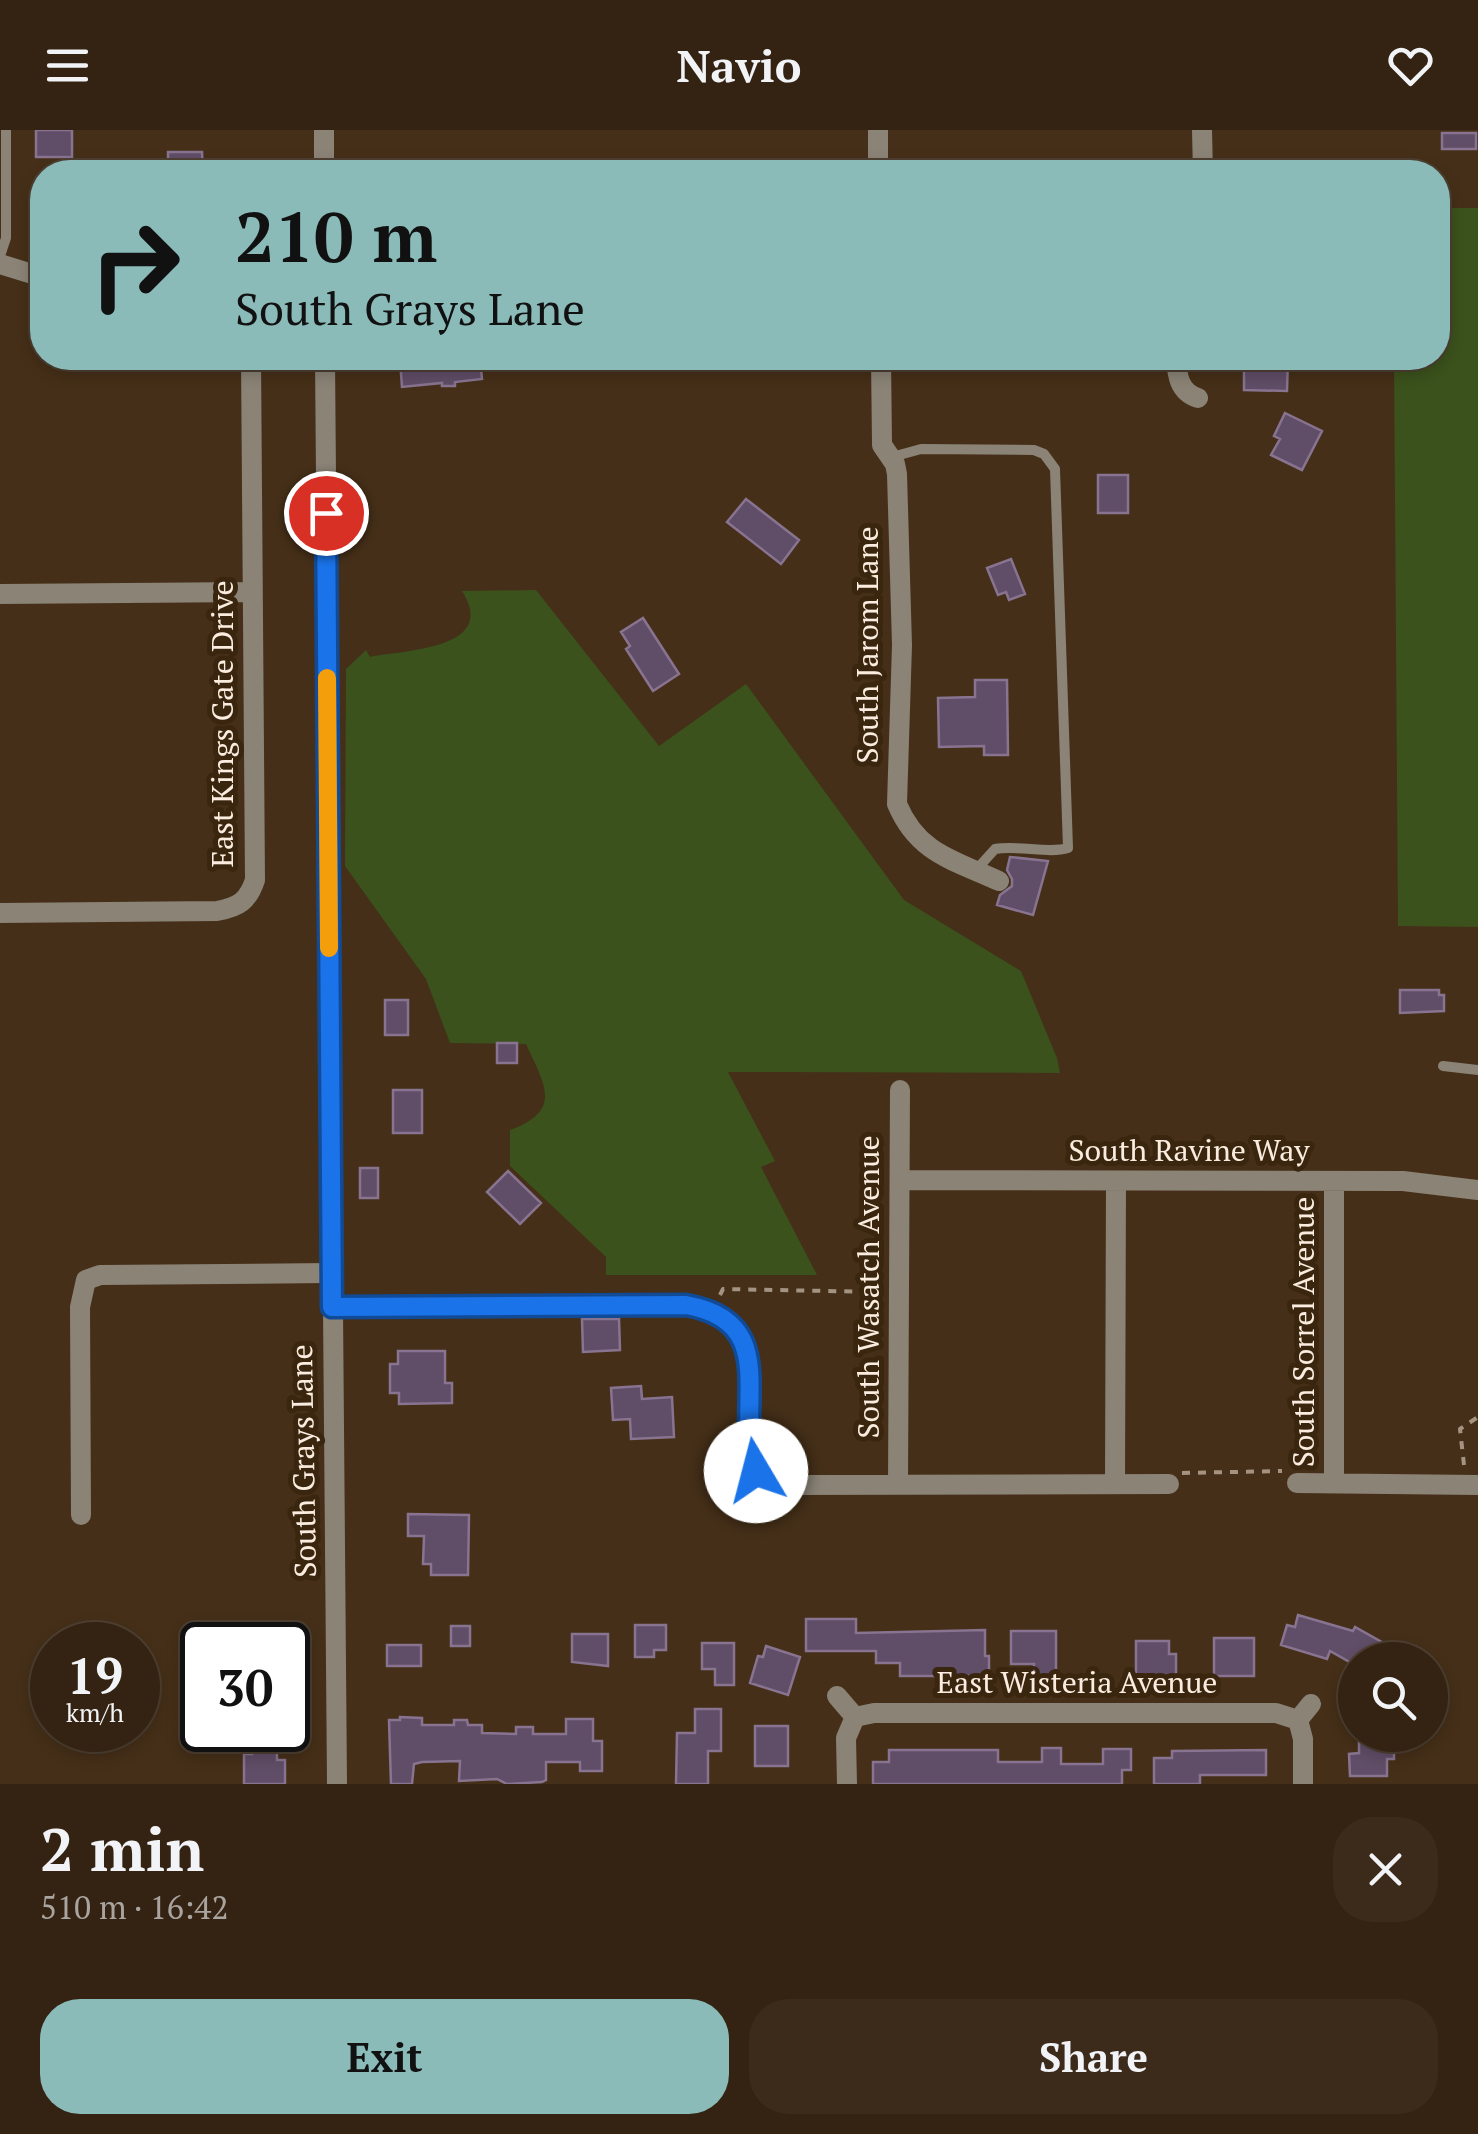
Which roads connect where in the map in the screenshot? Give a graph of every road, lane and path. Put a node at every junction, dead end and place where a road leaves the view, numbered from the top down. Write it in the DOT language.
graph roads {
  1 [pos="6,130"];
  2 [pos="324,130"];
  3 [pos="878,130"];
  4 [pos="1202,130"];
  5 [pos="324,160"];
  6 [pos="878,160"];
  7 [pos="1202,160"];
  8 [pos="0,256"];
  9 [pos="0,264"];
  10 [pos="30,273"];
  11 [pos="251,370"];
  12 [pos="325,370"];
  13 [pos="881,370"];
  14 [pos="1177,370"];
  15 [pos="1198,398"];
  16 [pos="891,458"];
  17 [pos="252,592"];
  18 [pos="0,594"];
  19 [pos="976,870"];
  20 [pos="1000,881"];
  21 [pos="0,912"];
  22 [pos="1442,1066"];
  23 [pos="1478,1070"];
  24 [pos="900,1090"];
  25 [pos="900,1180"];
  26 [pos="1116,1180"];
  27 [pos="1334,1181"];
  28 [pos="1478,1190"];
  29 [pos="332,1273"];
  30 [pos="899,1293"];
  31 [pos="332,1307"];
  32 [pos="710,1312"];
  33 [pos="1478,1417"];
  34 [pos="898,1484"];
  35 [pos="1115,1484"];
  36 [pos="1169,1484"];
  37 [pos="1297,1484"];
  38 [pos="1334,1484"];
  39 [pos="1472,1485"];
  40 [pos="81,1515"];
  41 [pos="837,1696"];
  42 [pos="856,1717"];
  43 [pos="337,1784"];
  44 [pos="847,1784"];
  45 [pos="1303,1784"];
  1 -- 8 [label="lane"];
  2 -- 5 [label="street"];
  3 -- 6 [label="street"];
  4 -- 7 [label="street"];
  9 -- 10 [label="street"];
  11 -- 17 [label="street, East Kings Gate Drive"];
  12 -- 29 [label="street, South Grays Lane"];
  13 -- 16 [label="street, South Jarom Lane"];
  14 -- 15 [label="street"];
  16 -- 19 [label="street, South Jarom Lane"];
  16 -- 19 [label="lane"];
  17 -- 18 [label="street"];
  17 -- 21 [label="street, East Kings Gate Drive"];
  19 -- 20 [label="street, South Jarom Lane"];
  22 -- 23 [label="lane"];
  24 -- 25 [label="street, South Wasatch Avenue"];
  25 -- 26 [label="street, South Ravine Way"];
  25 -- 30 [label="street, South Wasatch Avenue"];
  26 -- 27 [label="street, South Ravine Way"];
  26 -- 35 [label="street"];
  27 -- 28 [label="street, South Ravine Way"];
  27 -- 38 [label="street, South Sorrel Avenue"];
  29 -- 31 [label="street, South Grays Lane"];
  29 -- 40 [label="street"];
  30 -- 32 [label="path"];
  30 -- 34 [label="street, South Wasatch Avenue"];
  31 -- 32 [label="street"];
  31 -- 43 [label="street, South Grays Lane"];
  32 -- 34 [label="street"];
  33 -- 39 [label="path"];
  34 -- 35 [label="street"];
  35 -- 36 [label="street"];
  36 -- 37 [label="path"];
  37 -- 38 [label="street"];
  38 -- 39 [label="street"];
  41 -- 42 [label="street"];
  42 -- 44 [label="street"];
  42 -- 45 [label="street, East Wisteria Avenue"];
}
